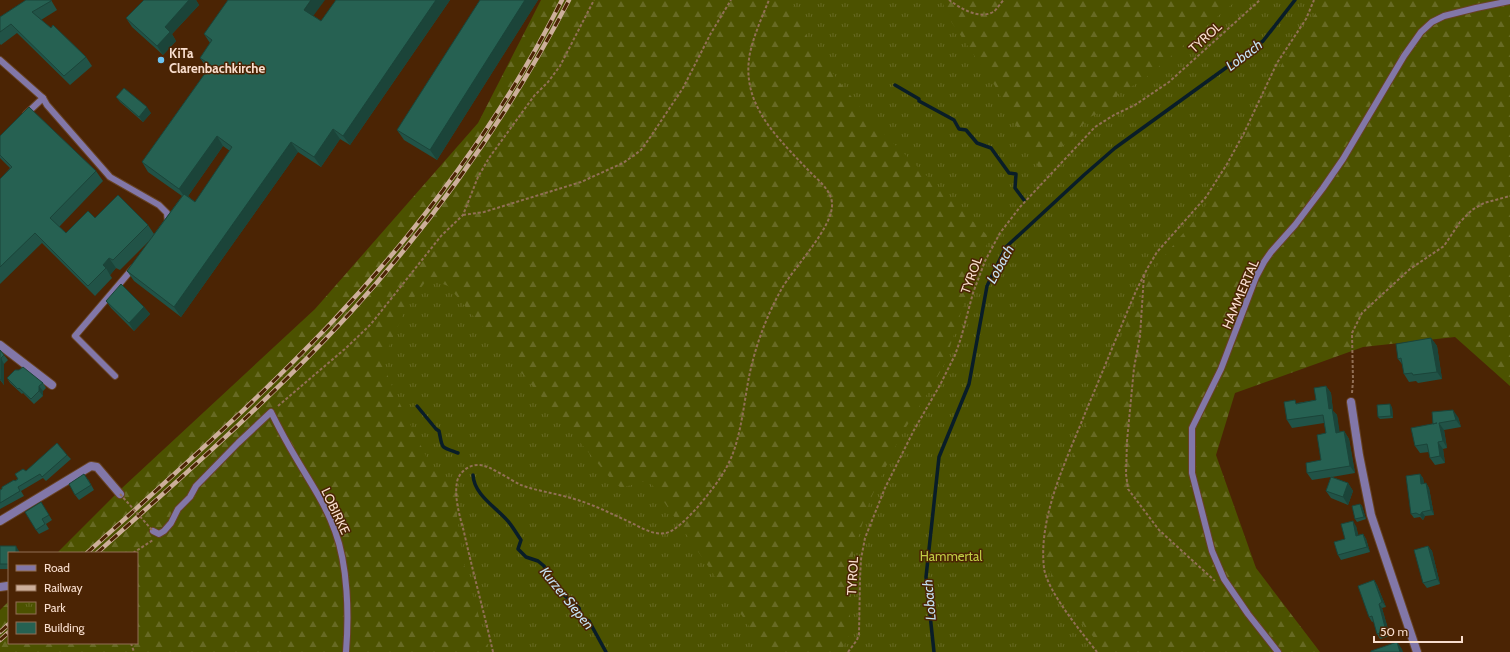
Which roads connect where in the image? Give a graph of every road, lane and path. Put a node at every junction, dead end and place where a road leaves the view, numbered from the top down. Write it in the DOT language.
graph roads {
  1 [pos="594,0"];
  2 [pos="731,0"];
  3 [pos="769,0"];
  4 [pos="949,0"];
  5 [pos="1004,0"];
  6 [pos="1260,0"];
  7 [pos="1314,0"];
  8 [pos="1510,1"];
  9 [pos="0,60"];
  10 [pos="42,98"];
  11 [pos="21,119"];
  12 [pos="1510,196"];
  13 [pos="463,215"];
  14 [pos="165,228"];
  15 [pos="139,261"];
  16 [pos="1144,274"];
  17 [pos="0,345"];
  18 [pos="115,376"];
  19 [pos="52,384"];
  20 [pos="1351,402"];
  21 [pos="271,412"];
  22 [pos="120,494"];
  23 [pos="0,521"];
  24 [pos="154,533"];
  25 [pos="156,539"];
  26 [pos="135,552"];
  27 [pos="1216,582"];
  28 [pos="346,652"];
  29 [pos="493,652"];
  30 [pos="848,652"];
  31 [pos="1097,652"];
  32 [pos="1278,652"];
  33 [pos="1417,652"];
  1 -- 13 [label="path"];
  2 -- 13 [label="path"];
  3 -- 29 [label="path"];
  4 -- 5 [label="path"];
  6 -- 30 [label="path, TYROL"];
  7 -- 16 [label="path"];
  8 -- 32 [label="lane, HAMMERTAL"];
  9 -- 10 [label="lane"];
  10 -- 11 [label="lane"];
  10 -- 14 [label="lane"];
  12 -- 20 [label="path"];
  13 -- 21 [label="path"];
  15 -- 18 [label="lane"];
  16 -- 27 [label="path"];
  16 -- 31 [label="path"];
  17 -- 19 [label="street"];
  20 -- 33 [label="street"];
  21 -- 24 [label="lane"];
  21 -- 28 [label="lane, LOBIRKE"];
  22 -- 23 [label="street"];
  22 -- 24 [label="path, bridge"];
  25 -- 26 [label="path"];
}
